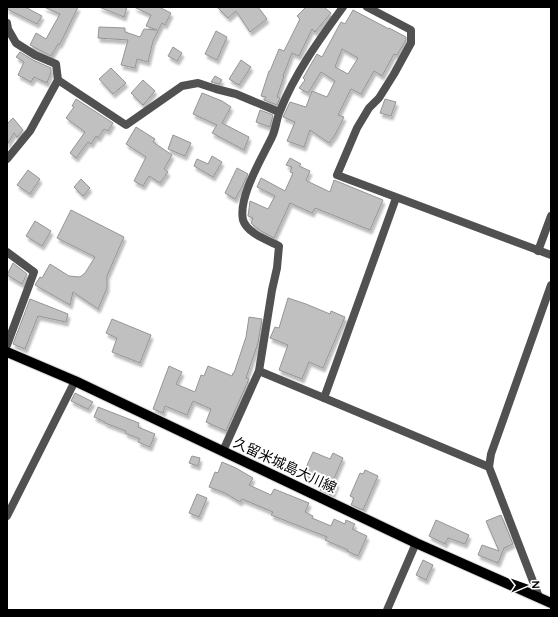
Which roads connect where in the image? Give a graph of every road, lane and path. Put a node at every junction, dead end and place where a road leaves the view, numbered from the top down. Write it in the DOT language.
graph roads {
  1 [pos="343,7"];
  2 [pos="367,7"];
  3 [pos="7,23"];
  4 [pos="58,80"];
  5 [pos="279,112"];
  6 [pos="7,159"];
  7 [pos="396,198"];
  8 [pos="551,216"];
  9 [pos="538,251"];
  10 [pos="7,252"];
  11 [pos="551,255"];
  12 [pos="551,285"];
  13 [pos="7,345"];
  14 [pos="7,352"];
  15 [pos="259,371"];
  16 [pos="75,381"];
  17 [pos="324,398"];
  18 [pos="223,451"];
  19 [pos="489,467"];
  20 [pos="7,516"];
  21 [pos="416,543"];
  22 [pos="539,597"];
  23 [pos="551,603"];
  24 [pos="387,610"];
  1 -- 5 [label="street"];
  2 -- 7 [label="street"];
  3 -- 4 [label="street"];
  4 -- 5 [label="street"];
  4 -- 6 [label="street"];
  5 -- 15 [label="street"];
  7 -- 9 [label="street"];
  7 -- 17 [label="street"];
  8 -- 9 [label="street"];
  9 -- 11 [label="street"];
  10 -- 13 [label="street"];
  12 -- 19 [label="street"];
  14 -- 16 [label="main road, 久留米城島大川線"];
  15 -- 17 [label="street"];
  15 -- 18 [label="street"];
  16 -- 18 [label="main road, 久留米城島大川線"];
  16 -- 20 [label="street"];
  17 -- 19 [label="street"];
  18 -- 21 [label="main road, 久留米城島大川線"];
  19 -- 22 [label="street"];
  21 -- 22 [label="main road, 久留米城島大川線"];
  21 -- 24 [label="street"];
  22 -- 23 [label="main road, 久留米城島大川線"];
}
